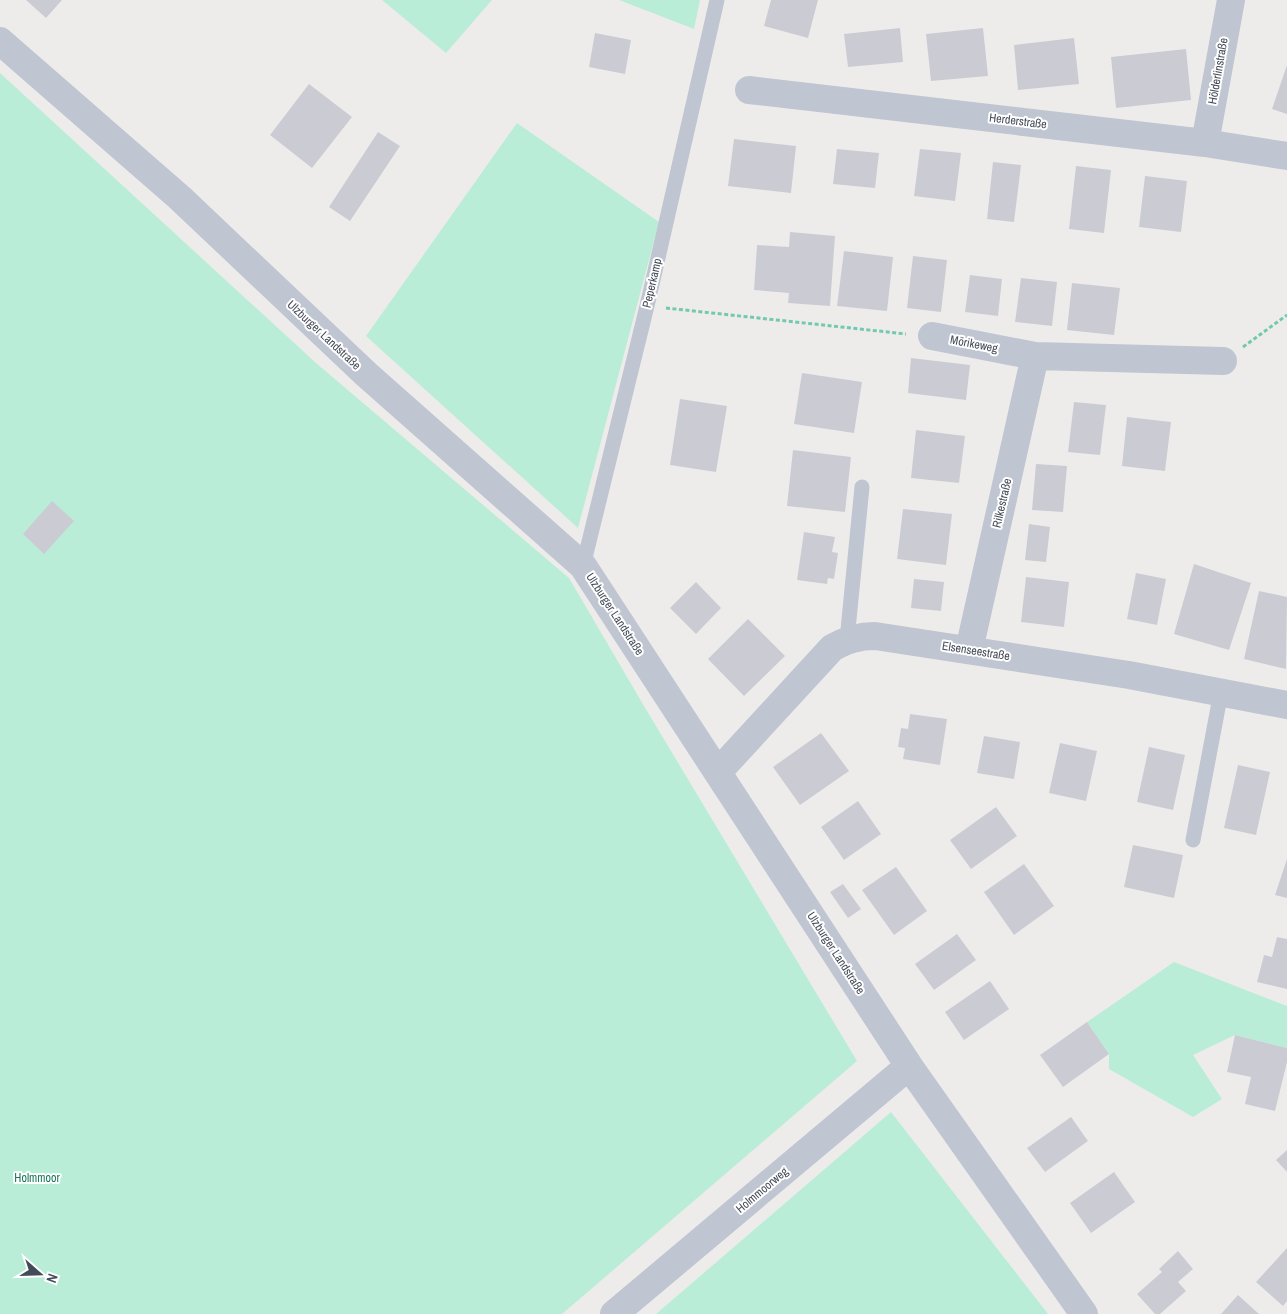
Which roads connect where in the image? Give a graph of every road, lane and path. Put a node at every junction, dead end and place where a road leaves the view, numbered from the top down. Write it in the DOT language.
graph roads {
  1 [pos="717,0"];
  2 [pos="1231,0"];
  3 [pos="0,41"];
  4 [pos="749,90"];
  5 [pos="1205,143"];
  6 [pos="1287,156"];
  7 [pos="647,306"];
  8 [pos="1287,316"];
  9 [pos="932,336"];
  10 [pos="1035,356"];
  11 [pos="1224,361"];
  12 [pos="862,487"];
  13 [pos="583,566"];
  14 [pos="847,640"];
  15 [pos="969,650"];
  16 [pos="1221,692"];
  17 [pos="1287,705"];
  18 [pos="718,772"];
  19 [pos="1193,840"];
  20 [pos="909,1066"];
  21 [pos="614,1314"];
  22 [pos="1084,1314"];
  1 -- 7 [label="lane, Peperkamp"];
  2 -- 5 [label="street, Hölderlinstraße"];
  3 -- 13 [label="street, Ulzburger Landstraße"];
  4 -- 5 [label="street, Herderstraße"];
  5 -- 6 [label="street, Herderstraße"];
  7 -- 9 [label="path"];
  7 -- 13 [label="lane, Peperkamp"];
  8 -- 11 [label="path"];
  9 -- 10 [label="street, Mörikeweg"];
  10 -- 11 [label="street, Mörikeweg"];
  10 -- 15 [label="street, Rilkestraße"];
  12 -- 14 [label="lane"];
  13 -- 18 [label="street, Ulzburger Landstraße"];
  14 -- 15 [label="street, Elsenseestraße"];
  14 -- 18 [label="street, Elsenseestraße"];
  15 -- 16 [label="street, Elsenseestraße"];
  16 -- 17 [label="street, Elsenseestraße"];
  16 -- 19 [label="lane"];
  18 -- 20 [label="street, Ulzburger Landstraße"];
  20 -- 21 [label="street, Holmmoorweg"];
  20 -- 22 [label="street, Ulzburger Landstraße"];
}
